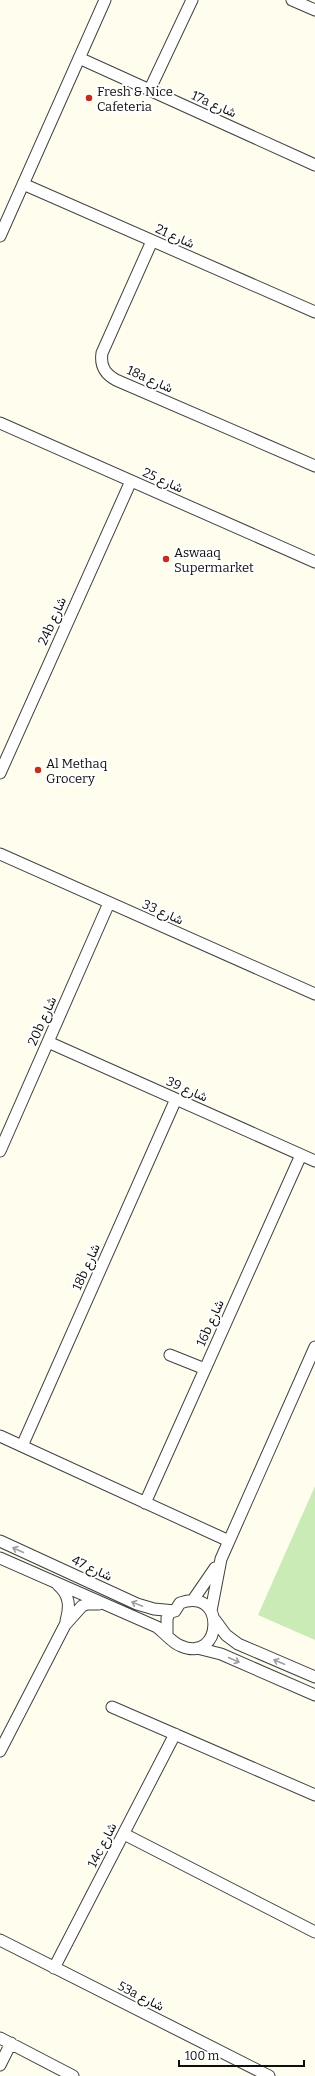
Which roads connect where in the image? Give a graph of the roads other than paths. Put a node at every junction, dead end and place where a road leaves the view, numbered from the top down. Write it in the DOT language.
graph roads {
  1 [pos="105,0"];
  2 [pos="192,0"];
  3 [pos="292,0"];
  4 [pos="315,10"];
  5 [pos="79,58"];
  6 [pos="149,91"];
  7 [pos="315,165"];
  8 [pos="23,184"];
  9 [pos="0,236"];
  10 [pos="152,241"];
  11 [pos="315,312"];
  12 [pos="0,423"];
  13 [pos="315,466"];
  14 [pos="131,481"];
  15 [pos="315,562"];
  16 [pos="4,750"];
  17 [pos="0,773"];
  18 [pos="0,854"];
  19 [pos="109,903"];
  20 [pos="315,994"];
  21 [pos="48,1042"];
  22 [pos="176,1099"];
  23 [pos="0,1151"];
  24 [pos="301,1155"];
  25 [pos="315,1161"];
  26 [pos="315,1347"];
  27 [pos="170,1355"];
  28 [pos="205,1370"];
  29 [pos="0,1436"];
  30 [pos="22,1446"];
  31 [pos="145,1503"];
  32 [pos="228,1540"];
  33 [pos="0,1542"];
  34 [pos="0,1558"];
  35 [pos="221,1559"];
  36 [pos="55,1583"];
  37 [pos="193,1600"];
  38 [pos="102,1604"];
  39 [pos="175,1610"];
  40 [pos="213,1616"];
  41 [pos="65,1625"];
  42 [pos="166,1634"];
  43 [pos="197,1648"];
  44 [pos="315,1677"];
  45 [pos="315,1695"];
  46 [pos="112,1707"];
  47 [pos="175,1734"];
  48 [pos="0,1751"];
  49 [pos="315,1795"];
  50 [pos="124,1834"];
  51 [pos="315,1932"];
  52 [pos="0,1940"];
  53 [pos="54,1968"];
  54 [pos="0,2038"];
  55 [pos="11,2043"];
  56 [pos="0,2065"];
  57 [pos="73,2076"];
  58 [pos="269,2076"];
  1 -- 5 [label="street"];
  2 -- 6 [label="street"];
  3 -- 4 [label="street"];
  5 -- 6 [label="street, 17a شارع"];
  5 -- 8 [label="street"];
  6 -- 7 [label="street, 17a شارع"];
  8 -- 9 [label="street"];
  8 -- 10 [label="street, شارع 21"];
  10 -- 11 [label="street, شارع 21"];
  10 -- 13 [label="street, 18a شارع"];
  12 -- 14 [label="street, شارع 25"];
  14 -- 15 [label="street, شارع 25"];
  14 -- 16 [label="street, 24b شارع"];
  16 -- 17 [label="street, 24b شارع"];
  18 -- 19 [label="street, شارع 33"];
  19 -- 20 [label="street, شارع 33"];
  19 -- 21 [label="street, 20b شارع"];
  21 -- 22 [label="street, شارع 39"];
  21 -- 23 [label="street, 20b شارع"];
  22 -- 24 [label="street, شارع 39"];
  22 -- 30 [label="street, 18b شارع"];
  24 -- 25 [label="street, شارع 39"];
  24 -- 28 [label="street, 16b شارع"];
  26 -- 32 [label="street"];
  27 -- 28 [label="street"];
  28 -- 31 [label="street, 16b شارع"];
  29 -- 30 [label="street"];
  30 -- 31 [label="street"];
  31 -- 32 [label="street"];
  32 -- 35 [label="street"];
  39 -- 33 [label="street, شارع 47, one-way"];
  34 -- 36 [label="street"];
  35 -- 37 [label="street"];
  35 -- 40 [label="street"];
  36 -- 38 [label="street"];
  36 -- 41 [label="street"];
  37 -- 39 [label="street"];
  37 -- 40 [label="street"];
  38 -- 41 [label="street"];
  38 -- 42 [label="street"];
  39 -- 42 [label="street"];
  40 -- 43 [label="street"];
  44 -- 40 [label="street, one-way"];
  41 -- 48 [label="street"];
  42 -- 43 [label="street"];
  43 -- 45 [label="street, one-way"];
  46 -- 47 [label="street"];
  47 -- 49 [label="street"];
  47 -- 50 [label="street, 14c شارع"];
  50 -- 51 [label="street"];
  50 -- 53 [label="street, 14c شارع"];
  52 -- 53 [label="street, 53a شارع"];
  53 -- 58 [label="street, 53a شارع"];
  54 -- 55 [label="street"];
  55 -- 56 [label="street"];
  55 -- 57 [label="street"];
}
